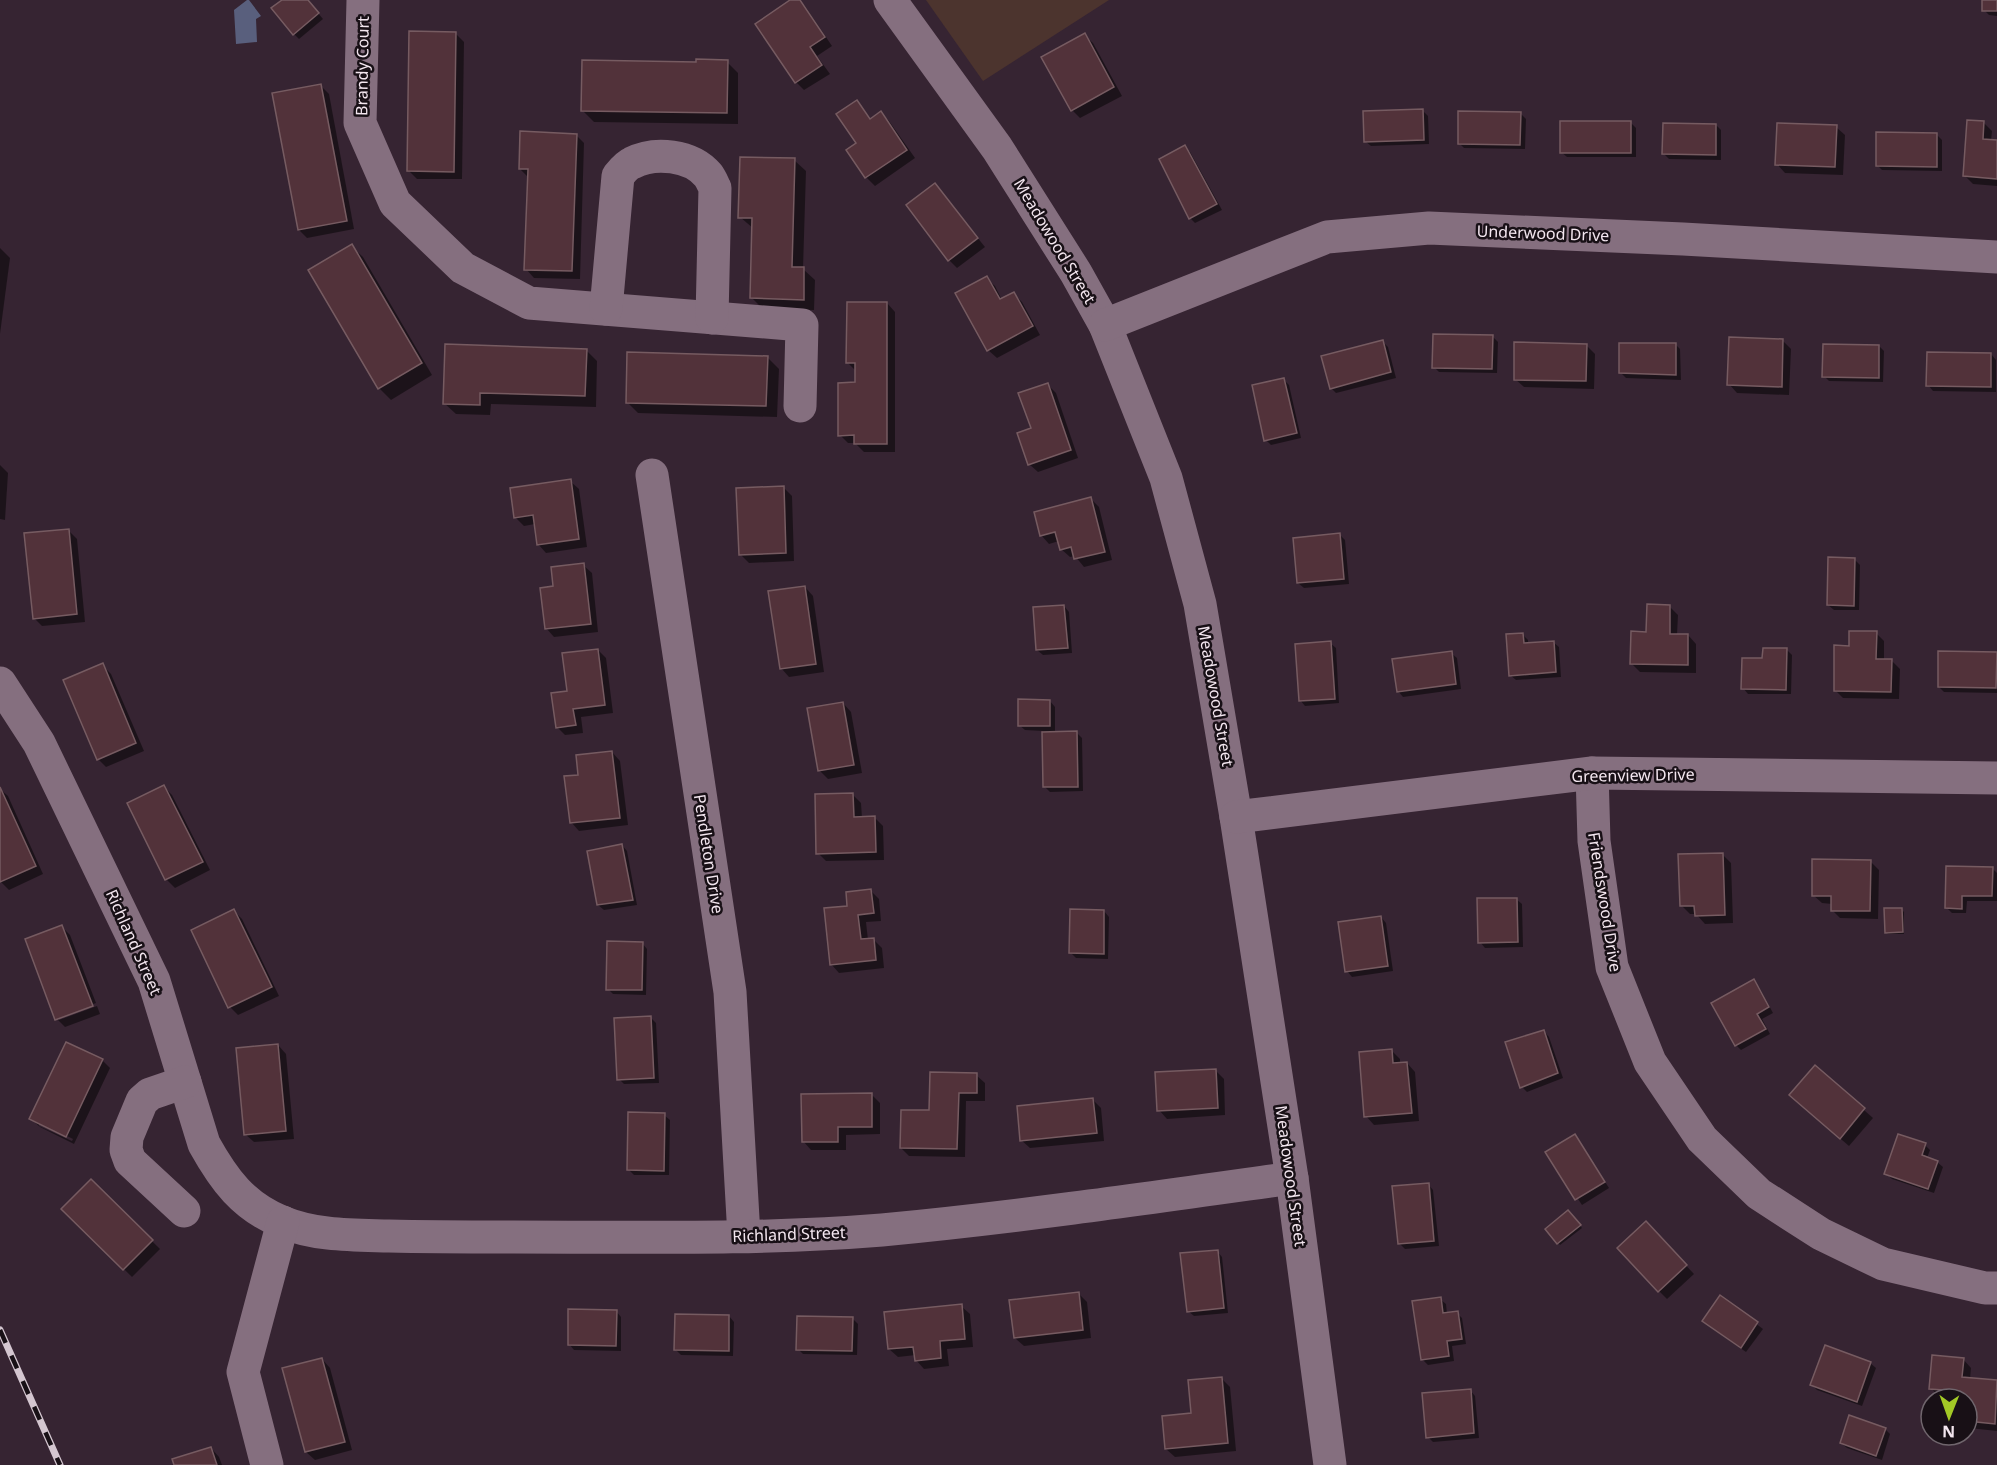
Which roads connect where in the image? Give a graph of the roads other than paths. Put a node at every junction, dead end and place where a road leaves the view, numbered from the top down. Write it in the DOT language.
graph roads {
  1 [pos="363,0"];
  2 [pos="890,0"];
  3 [pos="1997,257"];
  4 [pos="606,309"];
  5 [pos="712,318"];
  6 [pos="1105,325"];
  7 [pos="800,406"];
  8 [pos="652,475"];
  9 [pos="0,683"];
  10 [pos="1592,773"];
  11 [pos="1997,778"];
  12 [pos="1236,817"];
  13 [pos="185,1082"];
  14 [pos="1292,1178"];
  15 [pos="184,1211"];
  16 [pos="283,1222"];
  17 [pos="744,1236"];
  18 [pos="1997,1288"];
  19 [pos="267,1465"];
  20 [pos="1330,1465"];
  1 -- 4 [label="street, Brandy Court"];
  2 -- 6 [label="street, Meadowood Street"];
  3 -- 6 [label="street, Underwood Drive"];
  4 -- 5 [label="street, Brandy Court"];
  4 -- 5 [label="street"];
  5 -- 7 [label="street, Brandy Court"];
  6 -- 12 [label="street, Meadowood Street"];
  8 -- 17 [label="street, Pendleton Drive"];
  9 -- 13 [label="street, Richland Street"];
  10 -- 11 [label="street, Greenview Drive"];
  10 -- 12 [label="street, Greenview Drive"];
  10 -- 18 [label="street, Friendswood Drive"];
  12 -- 14 [label="street, Meadowood Street"];
  13 -- 15 [label="street"];
  13 -- 16 [label="street, Richland Street"];
  14 -- 17 [label="street, Richland Street"];
  14 -- 20 [label="street, Meadowood Street"];
  16 -- 17 [label="street, Richland Street"];
  16 -- 19 [label="street"];
}
